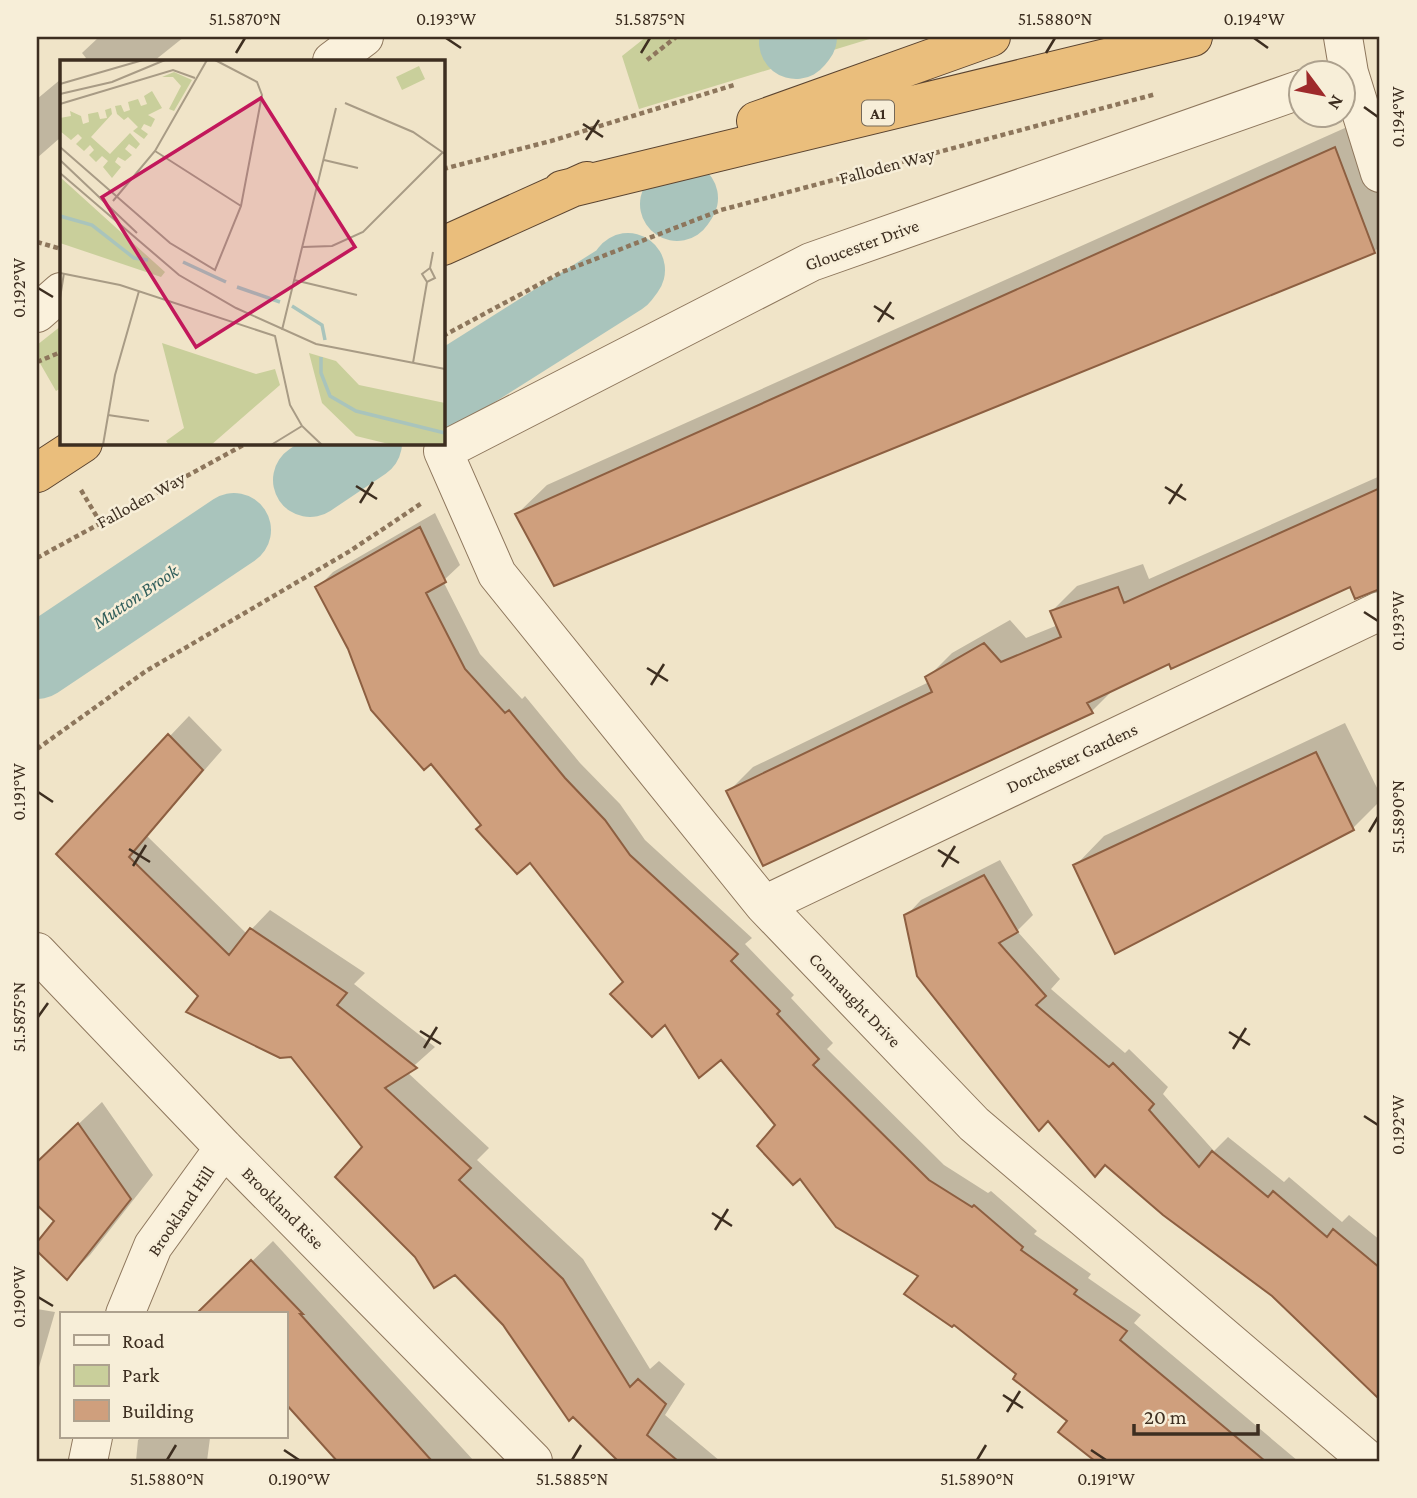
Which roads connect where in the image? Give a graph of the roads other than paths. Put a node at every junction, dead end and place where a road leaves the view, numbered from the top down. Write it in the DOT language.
graph roads {
  1 [pos="365,37"];
  2 [pos="991,37"];
  3 [pos="1193,37"];
  4 [pos="333,60"];
  5 [pos="1358,79"];
  6 [pos="1288,94"];
  7 [pos="1380,173"];
  8 [pos="562,190"];
  9 [pos="444,246"];
  10 [pos="60,293"];
  11 [pos="37,313"];
  12 [pos="81,444"];
  13 [pos="450,466"];
  14 [pos="37,473"];
  15 [pos="1380,611"];
  16 [pos="764,905"];
  17 [pos="37,952"];
  18 [pos="224,1148"];
  19 [pos="126,1312"];
  20 [pos="93,1438"];
  21 [pos="88,1461"];
  22 [pos="533,1461"];
  23 [pos="1369,1461"];
  1 -- 4 [label="street"];
  2 -- 8 [label="highway, A1"];
  3 -- 8 [label="highway, A1"];
  5 -- 7 [label="street"];
  6 -- 13 [label="street, Gloucester Drive"];
  8 -- 9 [label="highway, A1"];
  10 -- 11 [label="street"];
  12 -- 14 [label="highway"];
  13 -- 16 [label="street, Connaught Drive"];
  15 -- 16 [label="street, Dorchester Gardens"];
  16 -- 23 [label="street, Connaught Drive"];
  17 -- 18 [label="street, Brookland Rise"];
  18 -- 19 [label="street, Brookland Hill"];
  18 -- 22 [label="street, Brookland Rise"];
  20 -- 21 [label="street"];
}
